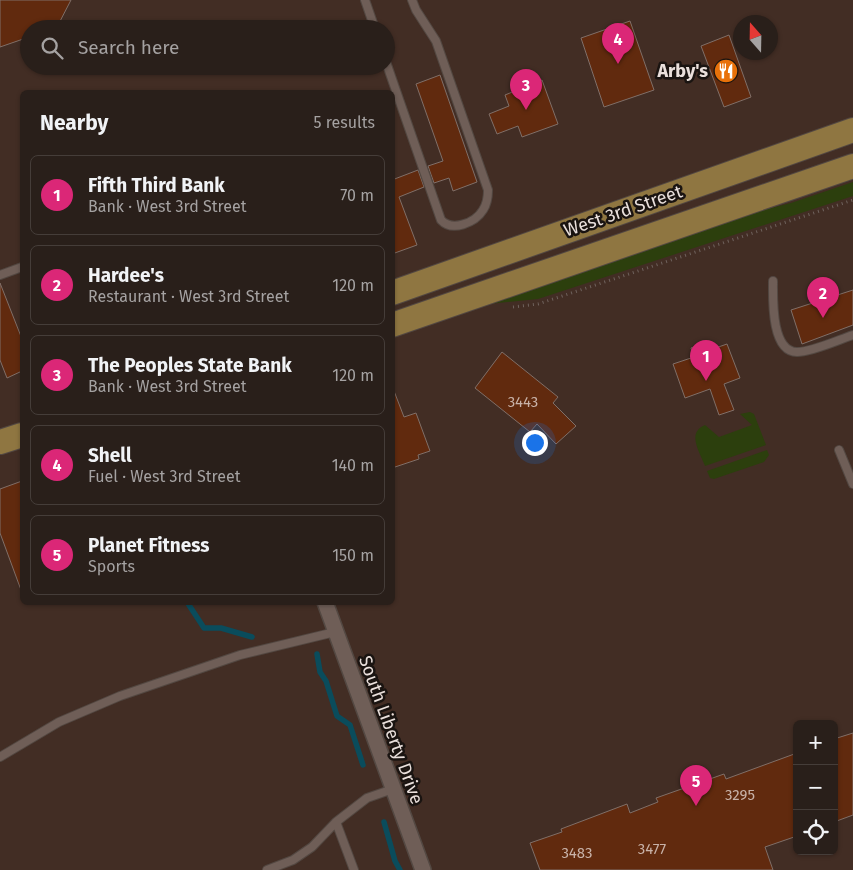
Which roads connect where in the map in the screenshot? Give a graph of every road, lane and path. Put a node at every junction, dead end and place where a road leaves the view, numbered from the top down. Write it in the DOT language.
graph roads {
  1 [pos="365,0"];
  2 [pos="412,0"];
  3 [pos="372,20"];
  4 [pos="391,75"];
  5 [pos="853,130"];
  6 [pos="853,166"];
  7 [pos="853,200"];
  8 [pos="20,268"];
  9 [pos="0,275"];
  10 [pos="773,281"];
  11 [pos="395,292"];
  12 [pos="504,307"];
  13 [pos="395,324"];
  14 [pos="853,335"];
  15 [pos="20,435"];
  16 [pos="0,442"];
  17 [pos="840,450"];
  18 [pos="853,484"];
  19 [pos="326,605"];
  20 [pos="334,632"];
  21 [pos="0,757"];
  22 [pos="393,789"];
  23 [pos="336,822"];
  24 [pos="267,870"];
  25 [pos="354,870"];
  26 [pos="423,870"];
  1 -- 3 [label="lane"];
  2 -- 4 [label="lane"];
  5 -- 11 [label="main road, West 3rd Street"];
  6 -- 13 [label="main road, West 3rd Street"];
  7 -- 12 [label="path"];
  8 -- 9 [label="lane"];
  10 -- 14 [label="lane"];
  15 -- 16 [label="main road"];
  17 -- 18 [label="lane"];
  19 -- 20 [label="street, South Liberty Drive"];
  20 -- 21 [label="lane"];
  20 -- 22 [label="street, South Liberty Drive"];
  22 -- 23 [label="lane"];
  22 -- 26 [label="street, South Liberty Drive"];
  23 -- 24 [label="lane"];
  23 -- 25 [label="lane"];
}
